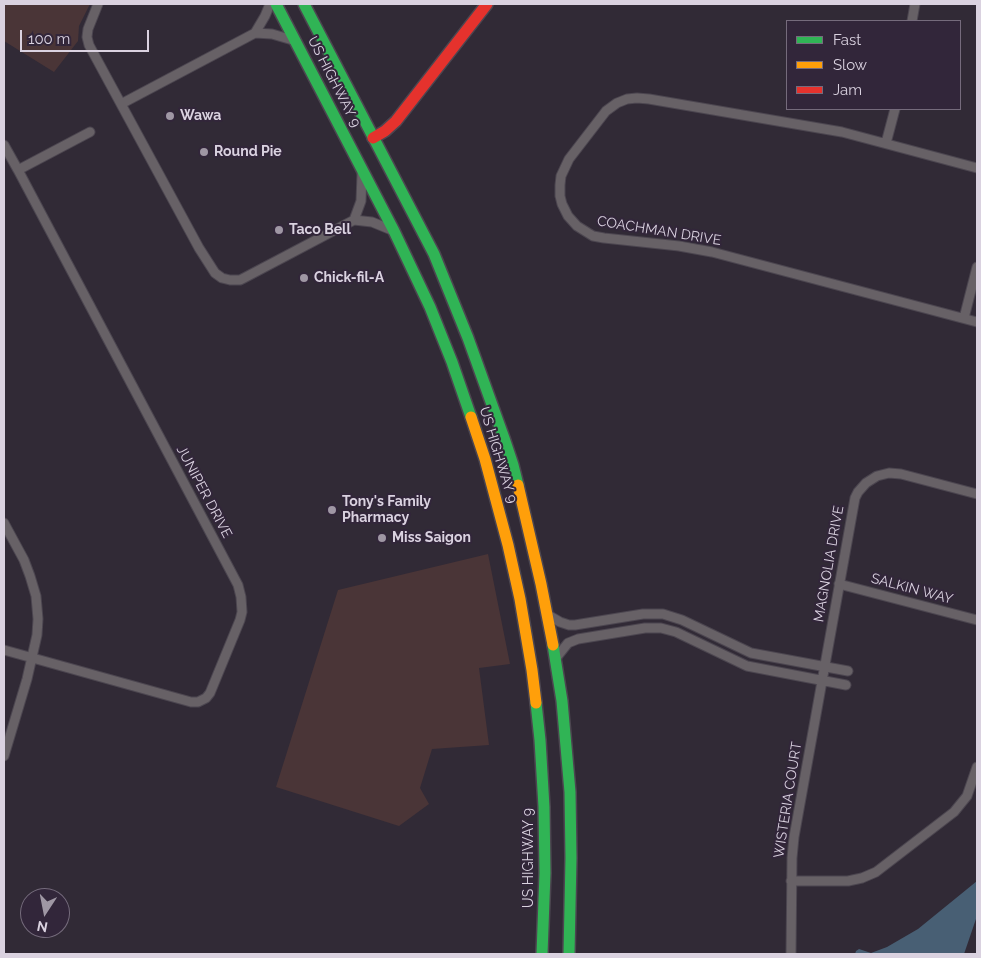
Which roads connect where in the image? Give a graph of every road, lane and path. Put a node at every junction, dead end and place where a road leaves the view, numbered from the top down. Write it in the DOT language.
graph roads {
  1 [pos="98,4"];
  2 [pos="270,4"];
  3 [pos="276,4"];
  4 [pos="305,4"];
  5 [pos="487,4"];
  6 [pos="915,4"];
  7 [pos="912,20"];
  8 [pos="255,33"];
  9 [pos="296,41"];
  10 [pos="121,104"];
  11 [pos="895,110"];
  12 [pos="90,132"];
  13 [pos="373,138"];
  14 [pos="886,144"];
  15 [pos="4,145"];
  16 [pos="977,168"];
  17 [pos="18,170"];
  18 [pos="362,171"];
  19 [pos="354,220"];
  20 [pos="394,231"];
  21 [pos="977,267"];
  22 [pos="964,318"];
  23 [pos="977,322"];
  24 [pos="977,494"];
  25 [pos="4,523"];
  26 [pos="839,584"];
  27 [pos="548,615"];
  28 [pos="977,620"];
  29 [pos="4,650"];
  30 [pos="32,658"];
  31 [pos="556,658"];
  32 [pos="824,666"];
  33 [pos="848,671"];
  34 [pos="822,680"];
  35 [pos="846,684"];
  36 [pos="4,756"];
  37 [pos="977,767"];
  38 [pos="792,881"];
  39 [pos="542,954"];
  40 [pos="569,954"];
  41 [pos="791,954"];
  1 -- 10 [label="street"];
  2 -- 8 [label="street"];
  3 -- 9 [label="main road, US HIGHWAY 9"];
  4 -- 13 [label="main road, US HIGHWAY 9"];
  5 -- 13 [label="main road"];
  6 -- 7 [label="street"];
  8 -- 9 [label="street"];
  8 -- 10 [label="street"];
  9 -- 18 [label="main road, US HIGHWAY 9"];
  10 -- 19 [label="street"];
  11 -- 14 [label="street"];
  12 -- 17 [label="street"];
  13 -- 27 [label="main road, US HIGHWAY 9"];
  14 -- 16 [label="street, COACHMAN DRIVE"];
  14 -- 22 [label="street, COACHMAN DRIVE"];
  15 -- 17 [label="street, JUNIPER DRIVE"];
  17 -- 30 [label="street, JUNIPER DRIVE"];
  18 -- 19 [label="street"];
  18 -- 20 [label="main road, US HIGHWAY 9"];
  19 -- 20 [label="street"];
  20 -- 39 [label="main road, US HIGHWAY 9"];
  21 -- 22 [label="street"];
  22 -- 23 [label="street, COACHMAN DRIVE"];
  24 -- 26 [label="street, MAGNOLIA DRIVE"];
  25 -- 30 [label="street"];
  26 -- 28 [label="street, SALKIN WAY"];
  26 -- 32 [label="street, MAGNOLIA DRIVE"];
  27 -- 31 [label="main road, US HIGHWAY 9"];
  27 -- 32 [label="street"];
  29 -- 30 [label="street"];
  30 -- 36 [label="street"];
  31 -- 34 [label="street"];
  31 -- 40 [label="main road, US HIGHWAY 9"];
  32 -- 33 [label="street"];
  32 -- 34 [label="street, MAGNOLIA DRIVE"];
  34 -- 35 [label="street"];
  34 -- 38 [label="street, WISTERIA COURT"];
  37 -- 38 [label="street"];
  38 -- 41 [label="street, WISTERIA COURT"];
}
